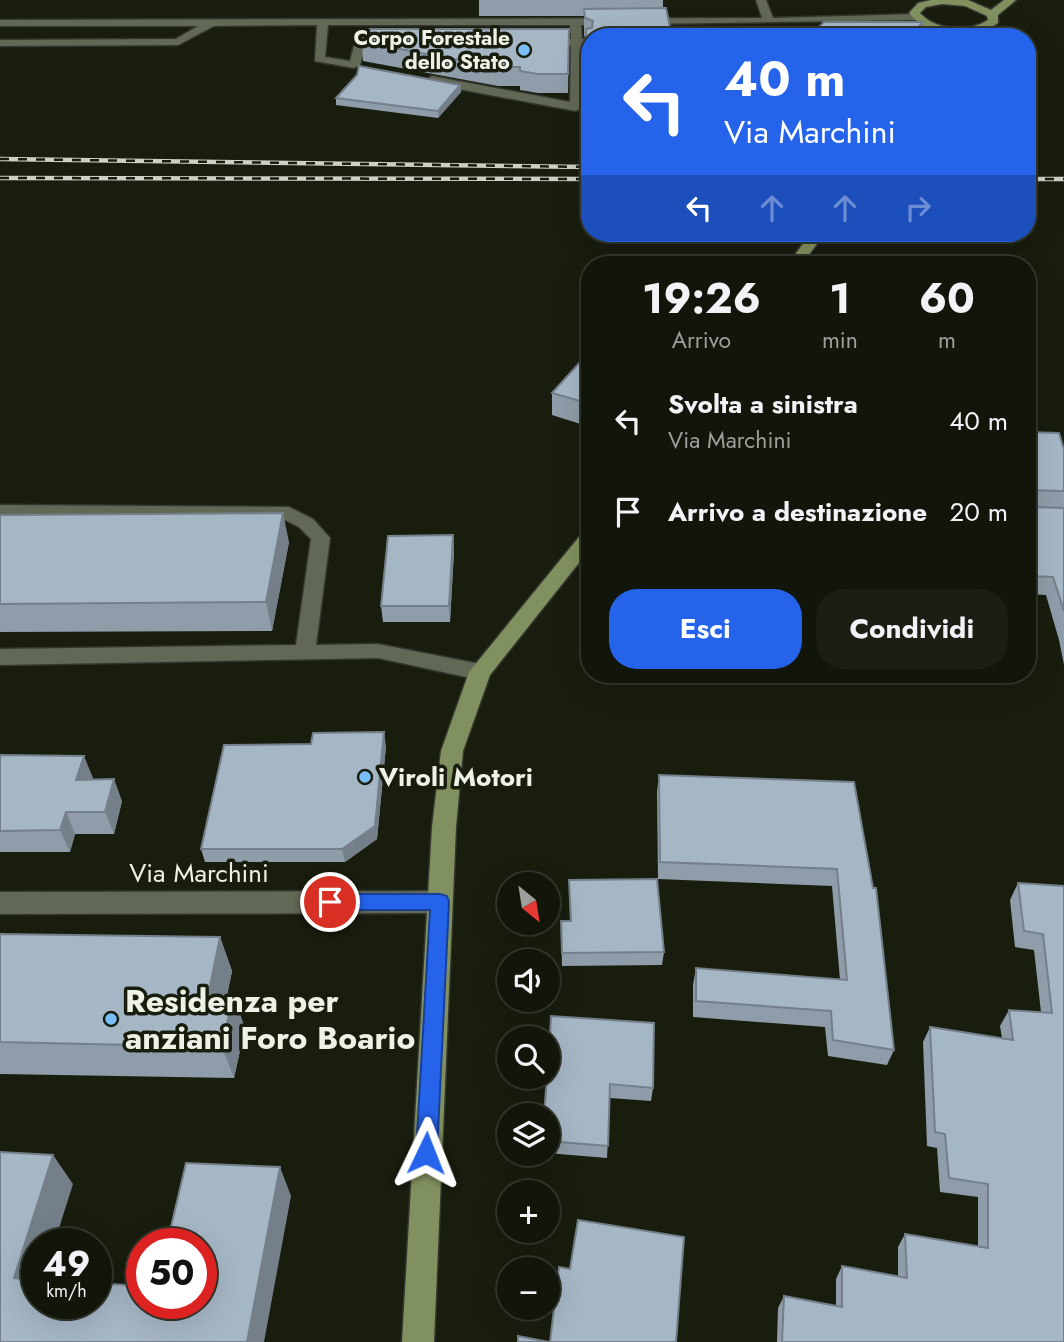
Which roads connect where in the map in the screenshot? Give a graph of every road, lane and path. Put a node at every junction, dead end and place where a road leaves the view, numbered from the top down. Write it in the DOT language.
graph roads {
  1 [pos="761,0"];
  2 [pos="988,0"];
  3 [pos="1011,0"];
  4 [pos="967,3"];
  5 [pos="798,7"];
  6 [pos="992,14"];
  7 [pos="916,17"];
  8 [pos="801,20"];
  9 [pos="575,21"];
  10 [pos="769,21"];
  11 [pos="213,22"];
  12 [pos="323,22"];
  13 [pos="0,23"];
  14 [pos="939,28"];
  15 [pos="980,28"];
  16 [pos="581,36"];
  17 [pos="581,41"];
  18 [pos="401,42"];
  19 [pos="523,42"];
  20 [pos="0,43"];
  21 [pos="581,60"];
  22 [pos="354,65"];
  23 [pos="367,68"];
  24 [pos="419,78"];
  25 [pos="576,107"];
  26 [pos="581,107"];
  27 [pos="0,511"];
  28 [pos="581,547"];
  29 [pos="304,652"];
  30 [pos="0,657"];
  31 [pos="480,672"];
  32 [pos="440,902"];
  33 [pos="0,903"];
  34 [pos="418,1342"];
  1 -- 10 [label="street"];
  2 -- 4 [label="main road"];
  3 -- 6 [label="main road"];
  4 -- 6 [label="main road"];
  4 -- 7 [label="main road"];
  5 -- 8 [label="street"];
  6 -- 15 [label="main road"];
  7 -- 8 [label="street"];
  7 -- 14 [label="main road"];
  8 -- 10 [label="street"];
  9 -- 10 [label="street"];
  9 -- 12 [label="street"];
  9 -- 16 [label="street"];
  11 -- 12 [label="street"];
  11 -- 13 [label="street"];
  11 -- 20 [label="street"];
  12 -- 22 [label="street"];
  17 -- 19 [label="street"];
  18 -- 22 [label="street"];
  21 -- 25 [label="street"];
  22 -- 23 [label="street"];
  24 -- 25 [label="street"];
  25 -- 26 [label="street"];
  27 -- 29 [label="street"];
  28 -- 31 [label="main road"];
  29 -- 30 [label="street"];
  29 -- 31 [label="street"];
  31 -- 32 [label="main road"];
  32 -- 33 [label="street, Via Marchini"];
  32 -- 34 [label="main road"];
}
